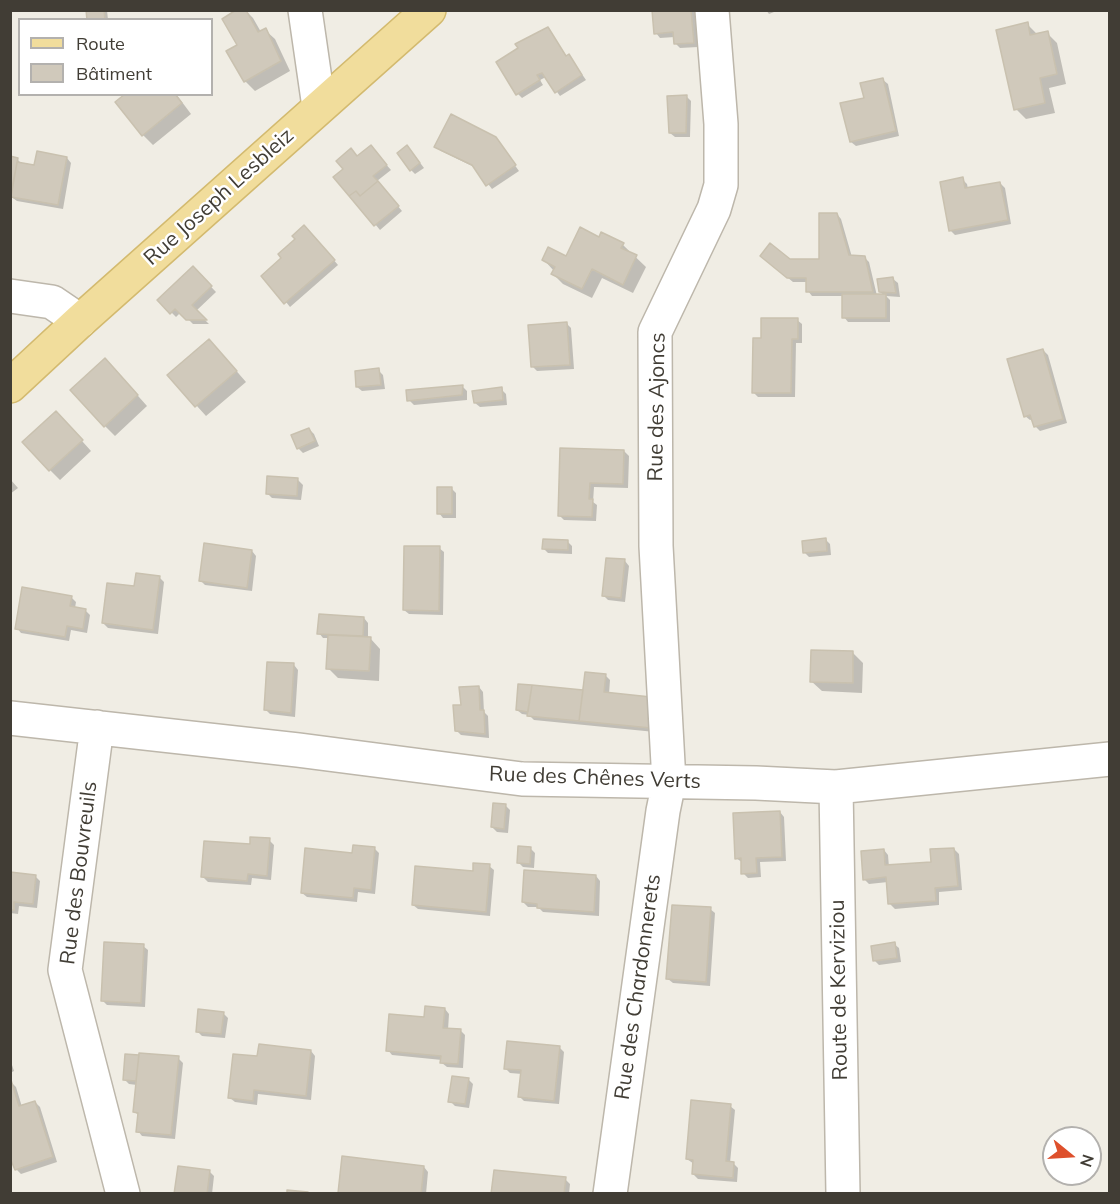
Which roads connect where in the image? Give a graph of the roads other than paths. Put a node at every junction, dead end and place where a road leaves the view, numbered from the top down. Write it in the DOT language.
graph roads {
  1 [pos="305,10"];
  2 [pos="429,10"];
  3 [pos="712,10"];
  4 [pos="319,107"];
  5 [pos="10,296"];
  6 [pos="80,321"];
  7 [pos="10,386"];
  8 [pos="10,718"];
  9 [pos="97,726"];
  10 [pos="1110,759"];
  11 [pos="669,782"];
  12 [pos="836,787"];
  13 [pos="123,1194"];
  14 [pos="610,1194"];
  15 [pos="843,1194"];
  1 -- 4 [label="street"];
  2 -- 4 [label="main road, Rue Joseph Lesbleiz"];
  3 -- 11 [label="street, Rue des Ajoncs"];
  4 -- 6 [label="main road, Rue Joseph Lesbleiz"];
  5 -- 6 [label="street"];
  6 -- 7 [label="main road, Rue Joseph Lesbleiz"];
  8 -- 9 [label="street, Rue des Chênes Verts"];
  9 -- 11 [label="street, Rue des Chênes Verts"];
  9 -- 13 [label="street, Rue des Bouvreuils"];
  10 -- 12 [label="street, Rue des Chênes Verts"];
  11 -- 12 [label="street, Rue des Chênes Verts"];
  11 -- 14 [label="street, Rue des Chardonnerets"];
  12 -- 15 [label="street, Route de Kerviziou"];
}
